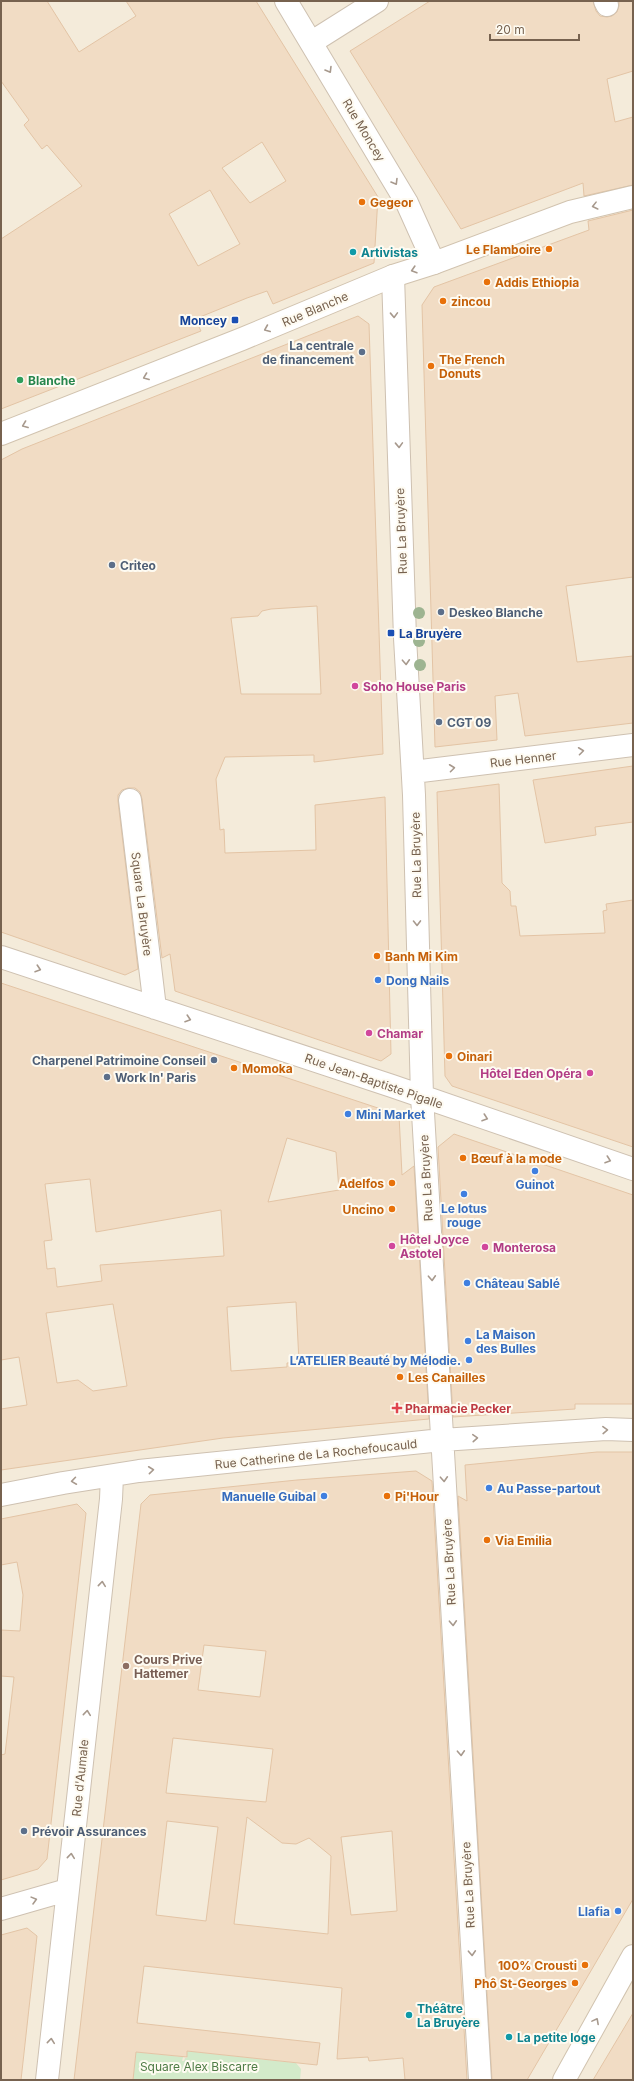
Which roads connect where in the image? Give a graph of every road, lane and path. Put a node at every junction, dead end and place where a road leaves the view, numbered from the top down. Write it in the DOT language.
graph roads {
  1 [pos="286,1"];
  2 [pos="378,1"];
  3 [pos="312,42"];
  4 [pos="633,197"];
  5 [pos="434,264"];
  6 [pos="393,276"];
  7 [pos="1,434"];
  8 [pos="633,745"];
  9 [pos="413,772"];
  10 [pos="130,800"];
  11 [pos="1,957"];
  12 [pos="155,1008"];
  13 [pos="422,1096"];
  14 [pos="633,1169"];
  15 [pos="633,1430"];
  16 [pos="442,1440"];
  17 [pos="112,1476"];
  18 [pos="1,1495"];
  19 [pos="68,1890"];
  20 [pos="1,1909"];
  21 [pos="633,1956"];
  22 [pos="47,2080"];
  23 [pos="480,2080"];
  24 [pos="564,2080"];
  1 -- 3 [label="street, Rue Moncey"];
  2 -- 3 [label="street"];
  3 -- 5 [label="street, Rue Moncey, one-way"];
  4 -- 5 [label="street, Rue Blanche, one-way"];
  5 -- 6 [label="street, Rue Blanche, one-way"];
  6 -- 7 [label="street, Rue Blanche, one-way"];
  6 -- 9 [label="street, Rue La Bruyère, one-way"];
  9 -- 8 [label="street, Rue Henner, one-way"];
  9 -- 13 [label="street, Rue La Bruyère, one-way"];
  10 -- 12 [label="street, Square La Bruyère"];
  11 -- 12 [label="street, Rue Jean-Baptiste Pigalle, one-way"];
  12 -- 13 [label="street, Rue Jean-Baptiste Pigalle, one-way"];
  13 -- 14 [label="street, Rue Jean-Baptiste Pigalle, one-way"];
  13 -- 16 [label="street, Rue La Bruyère, one-way"];
  16 -- 15 [label="street, Rue Catherine de La Rochefoucauld, one-way"];
  17 -- 16 [label="street, Rue Catherine de La Rochefoucauld, one-way"];
  16 -- 23 [label="street, Rue La Bruyère, one-way"];
  17 -- 18 [label="street, Rue Catherine de La Rochefoucauld, one-way"];
  19 -- 17 [label="street, Rue d'Aumale, one-way"];
  20 -- 19 [label="street, one-way"];
  22 -- 19 [label="street, Rue d'Aumale, one-way"];
  24 -- 21 [label="street, one-way"];
}
